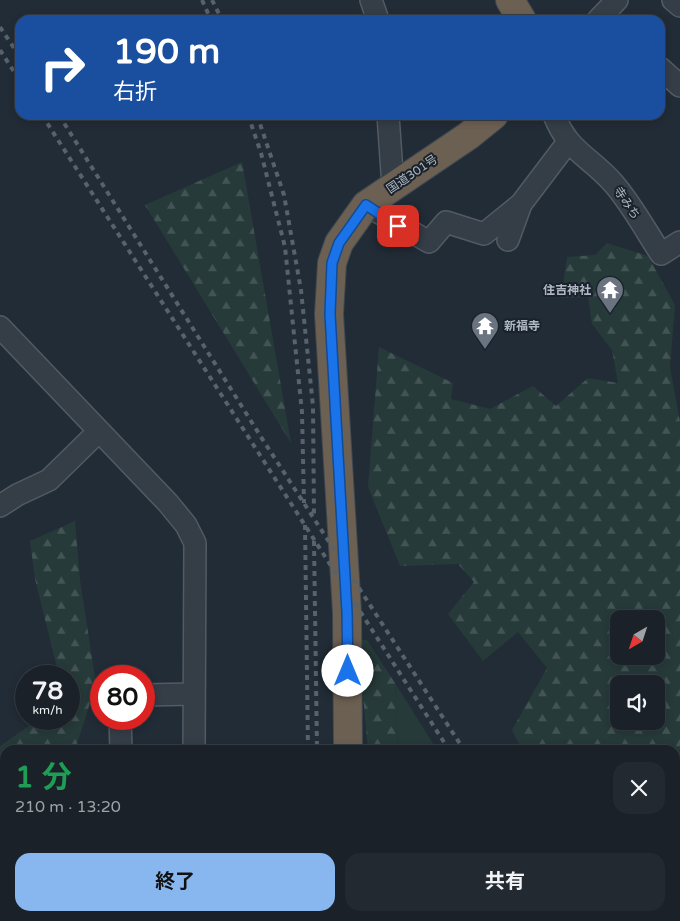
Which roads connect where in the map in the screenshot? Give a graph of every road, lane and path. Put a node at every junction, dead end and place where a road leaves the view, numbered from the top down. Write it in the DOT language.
graph roads {
  1 [pos="371,0"];
  2 [pos="510,0"];
  3 [pos="617,0"];
  4 [pos="673,0"];
  5 [pos="680,6"];
  6 [pos="376,15"];
  7 [pos="519,15"];
  8 [pos="605,15"];
  9 [pos="665,72"];
  10 [pos="680,86"];
  11 [pos="388,120"];
  12 [pos="487,120"];
  13 [pos="556,120"];
  14 [pos="568,142"];
  15 [pos="393,187"];
  16 [pos="521,204"];
  17 [pos="366,205"];
  18 [pos="508,240"];
  19 [pos="680,242"];
  20 [pos="0,327"];
  21 [pos="98,432"];
  22 [pos="0,506"];
  23 [pos="194,694"];
  24 [pos="155,695"];
  25 [pos="120,730"];
  26 [pos="121,745"];
  27 [pos="194,745"];
  28 [pos="348,745"];
  1 -- 6 [label="street"];
  2 -- 7 [label="highway"];
  3 -- 8 [label="street"];
  4 -- 5 [label="street"];
  9 -- 10 [label="street"];
  11 -- 15 [label="street"];
  12 -- 15 [label="highway, 国道301号"];
  13 -- 14 [label="street"];
  14 -- 16 [label="street"];
  14 -- 19 [label="street, 寺みち"];
  15 -- 17 [label="highway, 国道301号"];
  16 -- 17 [label="street"];
  16 -- 18 [label="street"];
  17 -- 28 [label="highway, 国道301号"];
  20 -- 21 [label="street"];
  21 -- 22 [label="street"];
  21 -- 23 [label="street"];
  23 -- 24 [label="street"];
  23 -- 27 [label="street"];
  25 -- 26 [label="street"];
}
